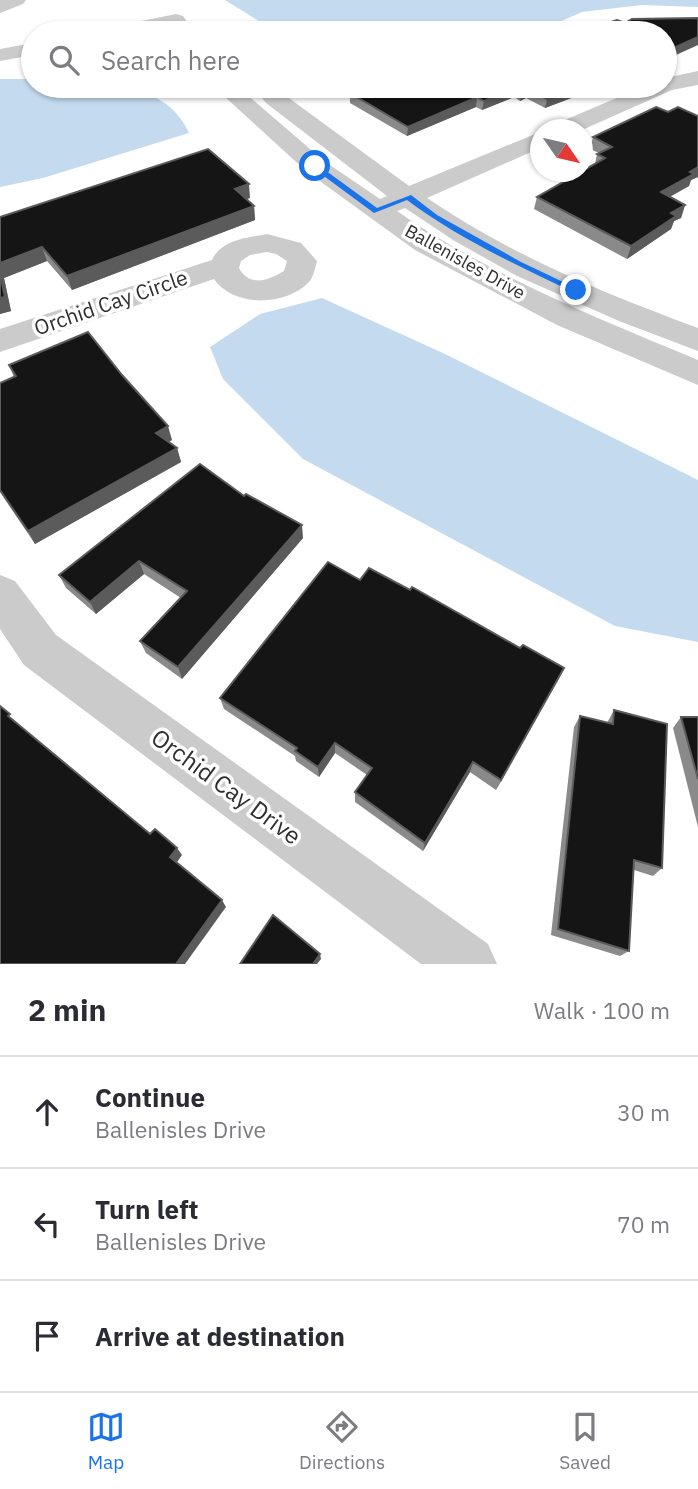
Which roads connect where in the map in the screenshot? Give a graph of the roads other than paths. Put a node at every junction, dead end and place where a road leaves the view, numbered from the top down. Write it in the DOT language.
graph roads {
  1 [pos="16,0"];
  2 [pos="165,0"];
  3 [pos="0,7"];
  4 [pos="160,21"];
  5 [pos="21,51"];
  6 [pos="0,55"];
  7 [pos="698,78"];
  8 [pos="677,82"];
  9 [pos="238,98"];
  10 [pos="274,98"];
  11 [pos="635,98"];
  12 [pos="587,119"];
  13 [pos="530,144"];
  14 [pos="408,197"];
  15 [pos="377,211"];
  16 [pos="223,266"];
  17 [pos="698,340"];
  18 [pos="0,341"];
  19 [pos="698,373"];
  20 [pos="0,594"];
  21 [pos="468,964"];
  1 -- 3 [label="street"];
  2 -- 4 [label="street"];
  5 -- 6 [label="street"];
  7 -- 8 [label="street"];
  9 -- 15 [label="street, Ballenisles Drive"];
  10 -- 14 [label="street, Ballenisles Drive"];
  11 -- 12 [label="street"];
  13 -- 14 [label="street"];
  14 -- 15 [label="street"];
  14 -- 17 [label="street, Ballenisles Drive"];
  15 -- 19 [label="street, Ballenisles Drive"];
  16 -- 18 [label="street, Orchid Cay Circle"];
  20 -- 21 [label="street, Orchid Cay Drive"];
}
